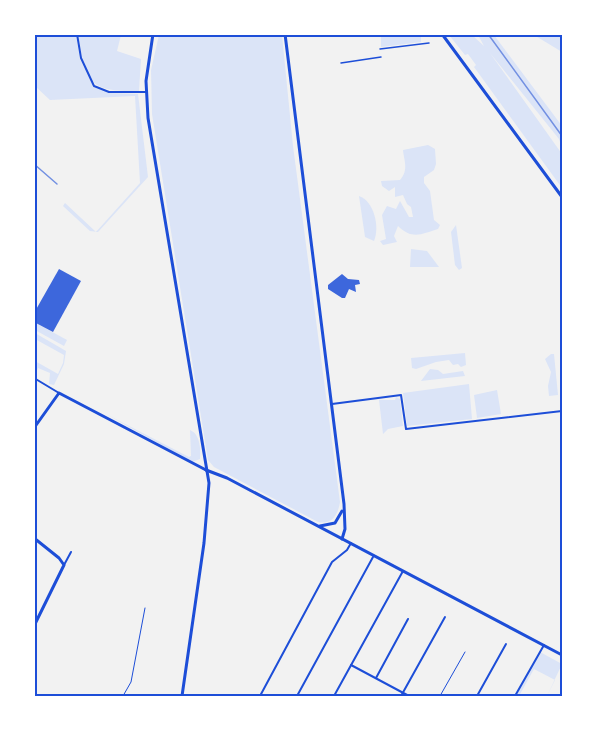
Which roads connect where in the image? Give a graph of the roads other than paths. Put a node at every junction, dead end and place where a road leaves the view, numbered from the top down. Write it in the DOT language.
graph roads {
  1 [pos="78,34"];
  2 [pos="153,34"];
  3 [pos="285,34"];
  4 [pos="442,34"];
  5 [pos="429,43"];
  6 [pos="380,50"];
  7 [pos="381,57"];
  8 [pos="341,63"];
  9 [pos="146,93"];
  10 [pos="562,197"];
  11 [pos="34,378"];
  12 [pos="59,393"];
  13 [pos="331,404"];
  14 [pos="562,411"];
  15 [pos="34,428"];
  16 [pos="206,470"];
  17 [pos="344,504"];
  18 [pos="317,525"];
  19 [pos="34,538"];
  20 [pos="342,538"];
  21 [pos="351,543"];
  22 [pos="71,552"];
  23 [pos="374,555"];
  24 [pos="64,565"];
  25 [pos="403,571"];
  26 [pos="145,608"];
  27 [pos="445,617"];
  28 [pos="408,619"];
  29 [pos="34,626"];
  30 [pos="506,644"];
  31 [pos="544,645"];
  32 [pos="465,652"];
  33 [pos="562,655"];
  34 [pos="351,665"];
  35 [pos="376,678"];
  36 [pos="402,695"];
  37 [pos="123,696"];
  38 [pos="182,696"];
  39 [pos="260,696"];
  40 [pos="297,696"];
  41 [pos="334,696"];
  42 [pos="409,696"];
  43 [pos="440,696"];
  44 [pos="477,696"];
  45 [pos="515,696"];
  1 -- 9 [label="street"];
  2 -- 9 [label="main road"];
  3 -- 13 [label="main road"];
  4 -- 10 [label="main road"];
  5 -- 6 [label="street"];
  7 -- 8 [label="street"];
  9 -- 16 [label="main road"];
  11 -- 12 [label="street"];
  12 -- 15 [label="main road"];
  12 -- 16 [label="main road"];
  13 -- 14 [label="street"];
  13 -- 17 [label="main road"];
  16 -- 18 [label="main road"];
  16 -- 38 [label="main road"];
  17 -- 18 [label="main road"];
  17 -- 20 [label="main road"];
  18 -- 20 [label="main road"];
  19 -- 24 [label="main road"];
  20 -- 21 [label="main road"];
  21 -- 23 [label="main road"];
  21 -- 39 [label="street"];
  22 -- 24 [label="street"];
  23 -- 25 [label="main road"];
  23 -- 40 [label="street"];
  24 -- 29 [label="main road"];
  25 -- 31 [label="main road"];
  25 -- 34 [label="street"];
  26 -- 37 [label="lane"];
  27 -- 36 [label="street"];
  28 -- 35 [label="street"];
  30 -- 44 [label="street"];
  31 -- 33 [label="main road"];
  31 -- 45 [label="street"];
  32 -- 43 [label="lane"];
  34 -- 35 [label="street"];
  34 -- 41 [label="street"];
  35 -- 36 [label="street"];
  36 -- 42 [label="street"];
}
